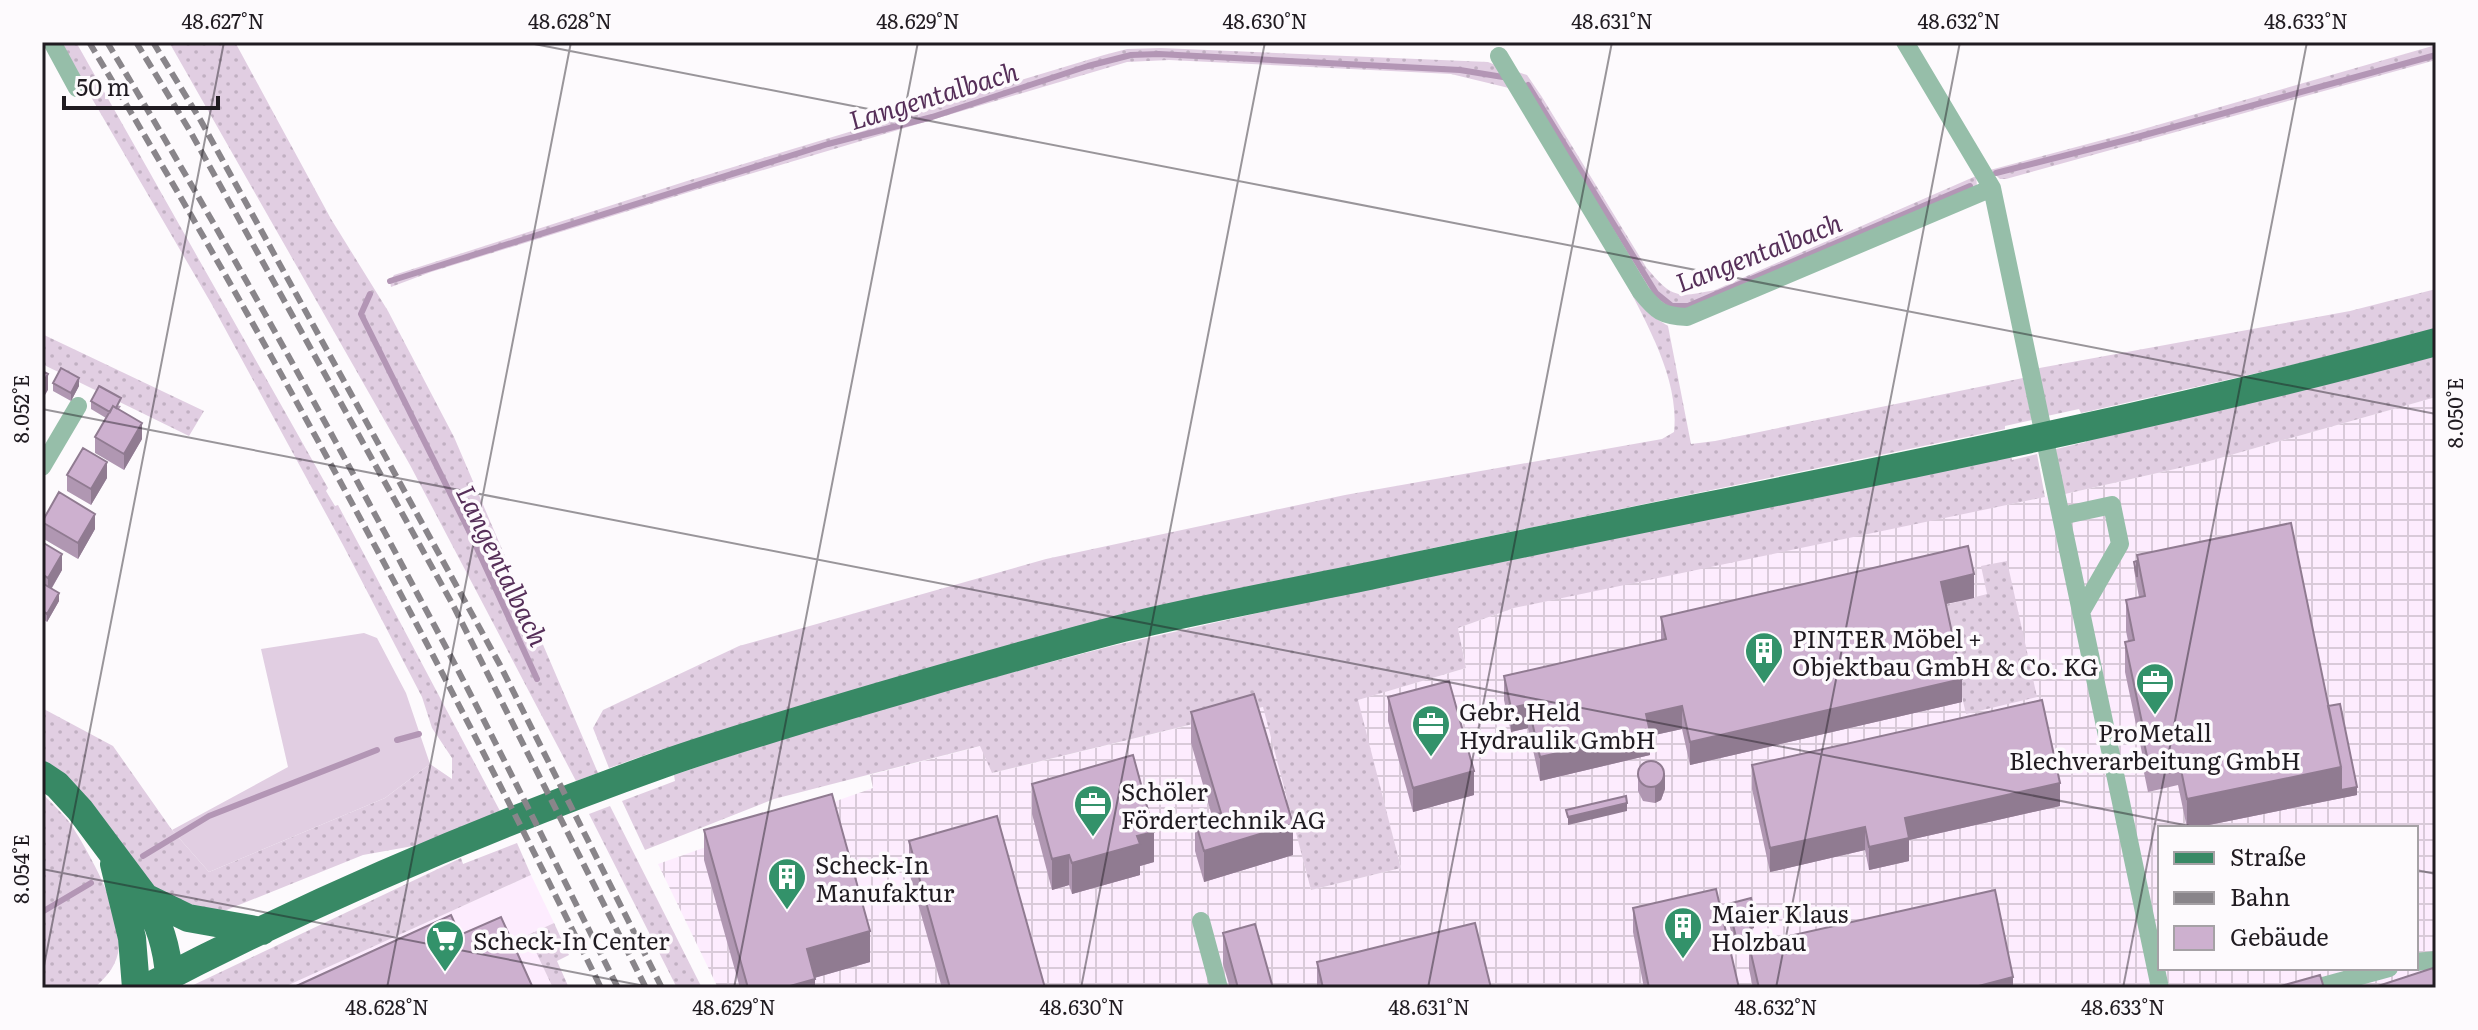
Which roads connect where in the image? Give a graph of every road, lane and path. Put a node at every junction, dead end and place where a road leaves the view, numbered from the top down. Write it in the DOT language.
graph roads {
  1 [pos="52,42"];
  2 [pos="1905,42"];
  3 [pos="1499,56"];
  4 [pos="77,88"];
  5 [pos="1992,188"];
  6 [pos="2436,342"];
  7 [pos="78,406"];
  8 [pos="42,467"];
  9 [pos="2061,516"];
  10 [pos="2081,612"];
  11 [pos="42,775"];
  12 [pos="112,856"];
  13 [pos="145,897"];
  14 [pos="1201,921"];
  15 [pos="262,931"];
  16 [pos="2382,970"];
  17 [pos="157,982"];
  18 [pos="136,988"];
  19 [pos="1219,988"];
  20 [pos="2160,988"];
  21 [pos="2316,988"];
  1 -- 4 [label="street"];
  2 -- 5 [label="street"];
  3 -- 5 [label="street"];
  5 -- 9 [label="street"];
  6 -- 15 [label="main road"];
  7 -- 8 [label="street"];
  9 -- 10 [label="street"];
  9 -- 10 [label="street"];
  10 -- 20 [label="street"];
  11 -- 12 [label="main road"];
  12 -- 13 [label="main road"];
  12 -- 18 [label="main road"];
  13 -- 15 [label="main road"];
  13 -- 17 [label="main road"];
  14 -- 19 [label="street"];
  15 -- 17 [label="main road"];
  16 -- 21 [label="street"];
}
